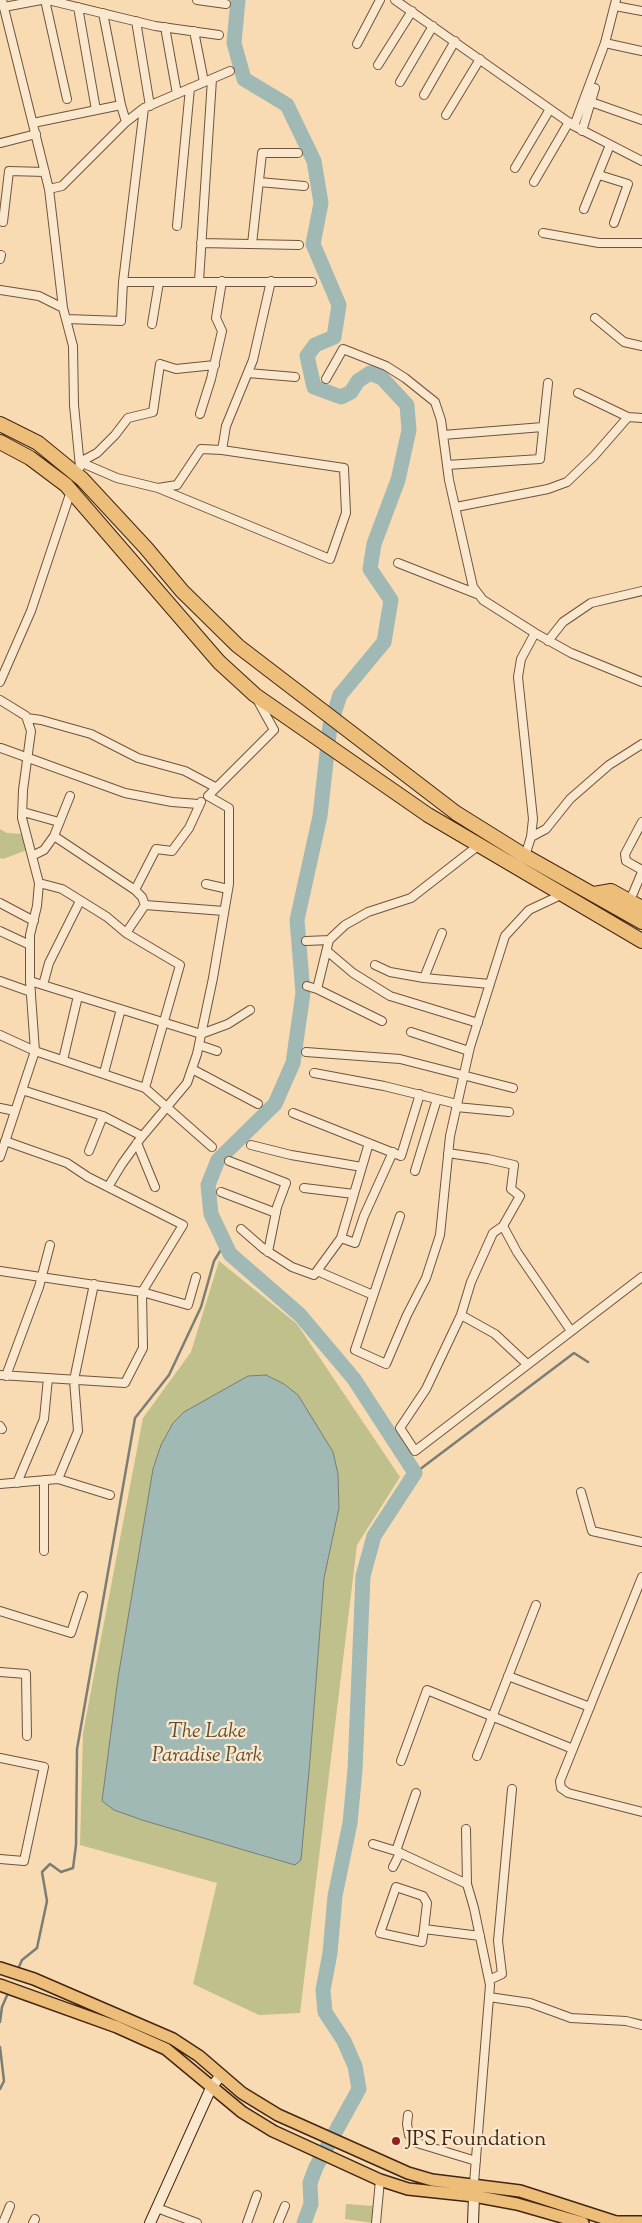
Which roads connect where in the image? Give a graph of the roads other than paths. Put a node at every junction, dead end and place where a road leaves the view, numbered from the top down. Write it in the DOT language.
graph roads {
  1 [pos="45,0"];
  2 [pos="197,0"];
  3 [pos="380,0"];
  4 [pos="395,0"];
  5 [pos="615,3"];
  6 [pos="3,4"];
  7 [pos="226,4"];
  8 [pos="78,7"];
  9 [pos="412,11"];
  10 [pos="642,11"];
  11 [pos="102,13"];
  12 [pos="136,21"];
  13 [pos="433,26"];
  14 [pos="165,27"];
  15 [pos="194,31"];
  16 [pos="219,35"];
  17 [pos="455,41"];
  18 [pos="605,43"];
  19 [pos="357,44"];
  20 [pos="642,51"];
  21 [pos="480,59"];
  22 [pos="378,65"];
  23 [pos="230,71"];
  24 [pos="208,81"];
  25 [pos="400,82"];
  26 [pos="190,88"];
  27 [pos="595,88"];
  28 [pos="177,94"];
  29 [pos="424,95"];
  30 [pos="67,99"];
  31 [pos="591,102"];
  32 [pos="121,105"];
  33 [pos="147,107"];
  34 [pos="96,110"];
  35 [pos="550,110"];
  36 [pos="446,115"];
  37 [pos="642,120"];
  38 [pos="126,122"];
  39 [pos="33,123"];
  40 [pos="575,127"];
  41 [pos="36,134"];
  42 [pos="2,143"];
  43 [pos="610,145"];
  44 [pos="298,153"];
  45 [pos="642,161"];
  46 [pos="515,168"];
  47 [pos="45,172"];
  48 [pos="599,175"];
  49 [pos="259,182"];
  50 [pos="534,182"];
  51 [pos="304,186"];
  52 [pos="49,189"];
  53 [pos="584,209"];
  54 [pos="3,222"];
  55 [pos="614,223"];
  56 [pos="177,226"];
  57 [pos="543,233"];
  58 [pos="201,242"];
  59 [pos="642,243"];
  60 [pos="252,244"];
  61 [pos="299,245"];
  62 [pos="199,281"];
  63 [pos="222,281"];
  64 [pos="271,281"];
  65 [pos="123,282"];
  66 [pos="159,282"];
  67 [pos="312,282"];
  68 [pos="0,290"];
  69 [pos="63,308"];
  70 [pos="595,318"];
  71 [pos="67,319"];
  72 [pos="152,324"];
  73 [pos="642,346"];
  74 [pos="215,365"];
  75 [pos="248,373"];
  76 [pos="295,378"];
  77 [pos="326,379"];
  78 [pos="548,383"];
  79 [pos="578,393"];
  80 [pos="200,414"];
  81 [pos="628,417"];
  82 [pos="642,418"];
  83 [pos="0,424"];
  84 [pos="543,427"];
  85 [pos="443,435"];
  86 [pos="0,442"];
  87 [pos="222,450"];
  88 [pos="80,462"];
  89 [pos="447,465"];
  90 [pos="82,479"];
  91 [pos="158,488"];
  92 [pos="70,491"];
  93 [pos="456,507"];
  94 [pos="398,563"];
  95 [pos="642,591"];
  96 [pos="479,594"];
  97 [pos="535,633"];
  98 [pos="548,640"];
  99 [pos="0,682"];
  100 [pos="642,682"];
  101 [pos="255,695"];
  102 [pos="0,700"];
  103 [pos="27,718"];
  104 [pos="642,744"];
  105 [pos="1,748"];
  106 [pos="28,757"];
  107 [pos="215,787"];
  108 [pos="70,796"];
  109 [pos="208,796"];
  110 [pos="198,804"];
  111 [pos="23,812"];
  112 [pos="59,822"];
  113 [pos="642,822"];
  114 [pos="54,836"];
  115 [pos="531,836"];
  116 [pos="479,846"];
  117 [pos="32,856"];
  118 [pos="522,862"];
  119 [pos="642,871"];
  120 [pos="39,883"];
  121 [pos="206,884"];
  122 [pos="228,889"];
  123 [pos="135,890"];
  124 [pos="563,894"];
  125 [pos="80,901"];
  126 [pos="0,903"];
  127 [pos="145,905"];
  128 [pos="627,906"];
  129 [pos="642,908"];
  130 [pos="224,912"];
  131 [pos="34,920"];
  132 [pos="642,922"];
  133 [pos="0,931"];
  134 [pos="126,933"];
  135 [pos="442,933"];
  136 [pos="306,940"];
  137 [pos="330,940"];
  138 [pos="642,941"];
  139 [pos="30,945"];
  140 [pos="327,951"];
  141 [pos="375,965"];
  142 [pos="424,978"];
  143 [pos="0,981"];
  144 [pos="30,981"];
  145 [pos="490,984"];
  146 [pos="43,985"];
  147 [pos="307,986"];
  148 [pos="317,989"];
  149 [pos="31,992"];
  150 [pos="78,996"];
  151 [pos="121,1010"];
  152 [pos="250,1010"];
  153 [pos="382,1022"];
  154 [pos="478,1022"];
  155 [pos="164,1023"];
  156 [pos="411,1032"];
  157 [pos="201,1034"];
  158 [pos="0,1035"];
  159 [pos="199,1045"];
  160 [pos="35,1051"];
  161 [pos="217,1051"];
  162 [pos="469,1051"];
  163 [pos="306,1052"];
  164 [pos="63,1060"];
  165 [pos="192,1069"];
  166 [pos="104,1073"];
  167 [pos="314,1073"];
  168 [pos="464,1075"];
  169 [pos="145,1088"];
  170 [pos="513,1088"];
  171 [pos="22,1090"];
  172 [pos="420,1094"];
  173 [pos="437,1099"];
  174 [pos="258,1104"];
  175 [pos="457,1105"];
  176 [pos="0,1108"];
  177 [pos="166,1108"];
  178 [pos="15,1111"];
  179 [pos="509,1112"];
  180 [pos="293,1113"];
  181 [pos="104,1116"];
  182 [pos="140,1140"];
  183 [pos="5,1141"];
  184 [pos="369,1143"];
  185 [pos="251,1145"];
  186 [pos="212,1147"];
  187 [pos="89,1150"];
  188 [pos="393,1152"];
  189 [pos="448,1153"];
  190 [pos="0,1156"];
  191 [pos="228,1161"];
  192 [pos="362,1167"];
  193 [pos="416,1171"];
  194 [pos="108,1187"];
  195 [pos="155,1188"];
  196 [pos="304,1188"];
  197 [pos="222,1192"];
  198 [pos="354,1194"];
  199 [pos="276,1213"];
  200 [pos="400,1216"];
  201 [pos="502,1226"];
  202 [pos="241,1229"];
  203 [pos="341,1238"];
  204 [pos="50,1244"];
  205 [pos="268,1252"];
  206 [pos="317,1271"];
  207 [pos="1,1273"];
  208 [pos="42,1275"];
  209 [pos="196,1277"];
  210 [pos="642,1277"];
  211 [pos="94,1284"];
  212 [pos="142,1292"];
  213 [pos="373,1295"];
  214 [pos="462,1315"];
  215 [pos="571,1331"];
  216 [pos="527,1364"];
  217 [pos="3,1375"];
  218 [pos="48,1378"];
  219 [pos="74,1380"];
  220 [pos="58,1479"];
  221 [pos="44,1480"];
  222 [pos="17,1483"];
  223 [pos="0,1484"];
  224 [pos="581,1492"];
  225 [pos="110,1495"];
  226 [pos="642,1542"];
  227 [pos="44,1551"];
  228 [pos="642,1577"];
  229 [pos="83,1596"];
  230 [pos="536,1605"];
  231 [pos="0,1612"];
  232 [pos="0,1672"];
  233 [pos="508,1676"];
  234 [pos="590,1707"];
  235 [pos="493,1717"];
  236 [pos="27,1736"];
  237 [pos="573,1749"];
  238 [pos="476,1756"];
  239 [pos="0,1758"];
  240 [pos="401,1760"];
  241 [pos="512,1789"];
  242 [pos="416,1793"];
  243 [pos="642,1812"];
  244 [pos="466,1829"];
  245 [pos="373,1844"];
  246 [pos="398,1852"];
  247 [pos="0,1859"];
  248 [pos="393,1868"];
  249 [pos="467,1884"];
  250 [pos="424,1929"];
  251 [pos="480,1936"];
  252 [pos="0,1968"];
  253 [pos="489,1980"];
  254 [pos="0,1985"];
  255 [pos="489,1997"];
  256 [pos="642,2025"];
  257 [pos="221,2075"];
  258 [pos="211,2088"];
  259 [pos="408,2115"];
  260 [pos="476,2161"];
  261 [pos="380,2180"];
  262 [pos="474,2183"];
  263 [pos="257,2195"];
  264 [pos="474,2196"];
  265 [pos="10,2206"];
  266 [pos="285,2206"];
  267 [pos="156,2208"];
  268 [pos="595,2219"];
  269 [pos="642,2222"];
  270 [pos="3,2223"];
  271 [pos="150,2223"];
  272 [pos="197,2223"];
  273 [pos="247,2223"];
  274 [pos="278,2223"];
  275 [pos="376,2223"];
  276 [pos="473,2223"];
  277 [pos="583,2223"];
  278 [pos="618,2223"];
  1 -- 6 [label="street"];
  1 -- 8 [label="street"];
  1 -- 30 [label="street"];
  2 -- 7 [label="street"];
  3 -- 19 [label="street"];
  4 -- 9 [label="street"];
  5 -- 10 [label="street"];
  5 -- 18 [label="street"];
  6 -- 39 [label="street"];
  8 -- 11 [label="street"];
  8 -- 34 [label="street"];
  9 -- 13 [label="street"];
  9 -- 22 [label="street"];
  11 -- 12 [label="street"];
  11 -- 32 [label="street"];
  12 -- 14 [label="street"];
  12 -- 33 [label="street"];
  13 -- 17 [label="street"];
  13 -- 25 [label="street"];
  14 -- 15 [label="street"];
  14 -- 28 [label="street"];
  15 -- 16 [label="street"];
  15 -- 24 [label="street"];
  17 -- 21 [label="street"];
  17 -- 29 [label="street"];
  18 -- 20 [label="street"];
  18 -- 40 [label="street"];
  21 -- 35 [label="street"];
  21 -- 36 [label="street"];
  23 -- 24 [label="street"];
  24 -- 26 [label="street"];
  24 -- 58 [label="street"];
  26 -- 28 [label="street"];
  26 -- 56 [label="street"];
  27 -- 31 [label="street"];
  28 -- 33 [label="street"];
  31 -- 37 [label="street"];
  31 -- 40 [label="street"];
  32 -- 34 [label="street"];
  32 -- 38 [label="street"];
  33 -- 38 [label="street"];
  33 -- 65 [label="street"];
  34 -- 39 [label="street"];
  35 -- 40 [label="street"];
  35 -- 46 [label="street"];
  38 -- 52 [label="street"];
  39 -- 41 [label="street"];
  40 -- 43 [label="street"];
  40 -- 50 [label="street"];
  41 -- 42 [label="street"];
  41 -- 47 [label="street"];
  43 -- 45 [label="street"];
  43 -- 48 [label="street"];
  44 -- 49 [label="street"];
  47 -- 52 [label="street"];
  47 -- 54 [label="street"];
  48 -- 53 [label="street"];
  48 -- 55 [label="street"];
  49 -- 51 [label="street"];
  49 -- 60 [label="street"];
  52 -- 69 [label="street"];
  57 -- 59 [label="street"];
  58 -- 60 [label="street"];
  58 -- 62 [label="street"];
  60 -- 61 [label="street"];
  62 -- 63 [label="street"];
  62 -- 66 [label="street"];
  63 -- 64 [label="street"];
  63 -- 74 [label="street"];
  64 -- 67 [label="street"];
  64 -- 75 [label="street"];
  65 -- 66 [label="street"];
  65 -- 71 [label="street"];
  66 -- 72 [label="street"];
  68 -- 69 [label="street"];
  69 -- 71 [label="street"];
  70 -- 73 [label="street"];
  71 -- 88 [label="street"];
  74 -- 80 [label="street"];
  74 -- 88 [label="street"];
  75 -- 76 [label="street"];
  75 -- 87 [label="street"];
  77 -- 85 [label="street"];
  78 -- 84 [label="street"];
  79 -- 81 [label="street"];
  81 -- 82 [label="street"];
  81 -- 93 [label="street"];
  83 -- 90 [label="highway"];
  84 -- 85 [label="street"];
  84 -- 89 [label="street"];
  85 -- 89 [label="street"];
  86 -- 92 [label="highway"];
  87 -- 91 [label="street"];
  87 -- 91 [label="street"];
  88 -- 90 [label="street"];
  88 -- 91 [label="street"];
  89 -- 93 [label="street"];
  90 -- 118 [label="highway"];
  92 -- 99 [label="street"];
  92 -- 101 [label="highway"];
  93 -- 96 [label="street"];
  94 -- 96 [label="street"];
  95 -- 98 [label="street"];
  96 -- 97 [label="street"];
  97 -- 98 [label="street"];
  97 -- 115 [label="street"];
  98 -- 100 [label="street"];
  101 -- 107 [label="street"];
  101 -- 116 [label="highway"];
  102 -- 103 [label="street"];
  103 -- 106 [label="street"];
  103 -- 107 [label="street"];
  104 -- 115 [label="street"];
  105 -- 106 [label="street"];
  106 -- 110 [label="street"];
  106 -- 111 [label="street"];
  107 -- 109 [label="street"];
  108 -- 112 [label="street"];
  109 -- 110 [label="street"];
  109 -- 122 [label="street"];
  110 -- 123 [label="street"];
  111 -- 112 [label="street"];
  111 -- 117 [label="street"];
  112 -- 114 [label="street"];
  113 -- 119 [label="street"];
  114 -- 117 [label="street"];
  114 -- 123 [label="street"];
  115 -- 118 [label="street"];
  116 -- 118 [label="highway"];
  116 -- 137 [label="street"];
  117 -- 120 [label="street"];
  118 -- 124 [label="highway"];
  118 -- 128 [label="highway"];
  119 -- 128 [label="street"];
  120 -- 125 [label="street"];
  120 -- 131 [label="street"];
  121 -- 122 [label="street"];
  122 -- 130 [label="street"];
  123 -- 127 [label="street"];
  124 -- 138 [label="highway"];
  124 -- 145 [label="street"];
  125 -- 134 [label="street"];
  125 -- 146 [label="street"];
  126 -- 131 [label="street"];
  127 -- 130 [label="street"];
  127 -- 134 [label="street"];
  128 -- 129 [label="highway"];
  128 -- 132 [label="highway"];
  130 -- 157 [label="street"];
  131 -- 139 [label="street"];
  133 -- 139 [label="street"];
  134 -- 155 [label="street"];
  135 -- 142 [label="street"];
  136 -- 137 [label="street"];
  137 -- 140 [label="street"];
  139 -- 144 [label="street"];
  140 -- 148 [label="street"];
  140 -- 154 [label="street"];
  141 -- 142 [label="street"];
  142 -- 145 [label="street"];
  143 -- 149 [label="street"];
  144 -- 146 [label="street"];
  144 -- 149 [label="street"];
  145 -- 154 [label="street"];
  146 -- 150 [label="street"];
  147 -- 148 [label="street"];
  148 -- 153 [label="street"];
  149 -- 160 [label="street"];
  150 -- 151 [label="street"];
  150 -- 164 [label="street"];
  151 -- 155 [label="street"];
  151 -- 166 [label="street"];
  152 -- 157 [label="street"];
  154 -- 162 [label="street"];
  155 -- 157 [label="street"];
  155 -- 169 [label="street"];
  156 -- 162 [label="street"];
  157 -- 159 [label="street"];
  158 -- 160 [label="street"];
  159 -- 161 [label="street"];
  159 -- 165 [label="street"];
  160 -- 164 [label="street"];
  160 -- 171 [label="street"];
  162 -- 168 [label="street"];
  163 -- 168 [label="street"];
  164 -- 166 [label="street"];
  165 -- 174 [label="street"];
  165 -- 177 [label="street"];
  166 -- 169 [label="street"];
  167 -- 172 [label="street"];
  168 -- 170 [label="street"];
  168 -- 175 [label="street"];
  169 -- 177 [label="street"];
  171 -- 178 [label="street"];
  171 -- 181 [label="street"];
  172 -- 173 [label="street"];
  172 -- 188 [label="street"];
  173 -- 175 [label="street"];
  173 -- 193 [label="street"];
  175 -- 179 [label="street"];
  175 -- 189 [label="street"];
  176 -- 178 [label="street"];
  177 -- 182 [label="street"];
  177 -- 186 [label="street"];
  178 -- 183 [label="street"];
  180 -- 184 [label="street"];
  181 -- 182 [label="street"];
  181 -- 187 [label="street"];
  182 -- 194 [label="street"];
  182 -- 195 [label="street"];
  183 -- 190 [label="street"];
  183 -- 194 [label="street"];
  184 -- 188 [label="street"];
  184 -- 192 [label="street"];
  185 -- 192 [label="street"];
  188 -- 203 [label="street"];
  189 -- 201 [label="street"];
  189 -- 213 [label="street"];
  191 -- 199 [label="street"];
  192 -- 198 [label="street"];
  194 -- 212 [label="street"];
  196 -- 198 [label="street"];
  197 -- 199 [label="street"];
  198 -- 203 [label="street"];
  199 -- 205 [label="street"];
  200 -- 213 [label="street"];
  201 -- 214 [label="street"];
  201 -- 215 [label="street"];
  202 -- 205 [label="street"];
  203 -- 206 [label="street"];
  204 -- 208 [label="street"];
  205 -- 206 [label="street"];
  206 -- 213 [label="street"];
  207 -- 208 [label="street"];
  208 -- 211 [label="street"];
  208 -- 217 [label="street"];
  209 -- 212 [label="street"];
  210 -- 215 [label="street"];
  211 -- 212 [label="street"];
  211 -- 219 [label="street"];
  212 -- 219 [label="street"];
  214 -- 216 [label="street"];
  214 -- 216 [label="street"];
  215 -- 216 [label="street"];
  217 -- 218 [label="street"];
  218 -- 219 [label="street"];
  218 -- 222 [label="street"];
  219 -- 220 [label="street"];
  220 -- 221 [label="street"];
  220 -- 225 [label="street"];
  221 -- 222 [label="street"];
  221 -- 227 [label="street"];
  222 -- 223 [label="street"];
  224 -- 226 [label="street"];
  228 -- 234 [label="street"];
  229 -- 231 [label="street"];
  230 -- 233 [label="street"];
  232 -- 236 [label="street"];
  233 -- 234 [label="street"];
  233 -- 235 [label="street"];
  234 -- 237 [label="street"];
  235 -- 237 [label="street"];
  235 -- 238 [label="street"];
  235 -- 240 [label="street"];
  237 -- 243 [label="street"];
  239 -- 247 [label="street"];
  241 -- 253 [label="street"];
  242 -- 246 [label="street"];
  244 -- 249 [label="street"];
  245 -- 246 [label="street"];
  246 -- 248 [label="street"];
  246 -- 249 [label="street"];
  249 -- 251 [label="street"];
  250 -- 250 [label="street"];
  250 -- 251 [label="street"];
  251 -- 253 [label="street"];
  252 -- 257 [label="main road"];
  253 -- 255 [label="street"];
  254 -- 258 [label="main road"];
  255 -- 256 [label="street"];
  255 -- 260 [label="street"];
  257 -- 258 [label="main road"];
  257 -- 262 [label="main road"];
  258 -- 261 [label="main road"];
  258 -- 267 [label="main road"];
  259 -- 260 [label="street"];
  260 -- 262 [label="street"];
  261 -- 264 [label="main road"];
  261 -- 275 [label="street"];
  262 -- 264 [label="main road"];
  262 -- 268 [label="main road"];
  263 -- 273 [label="street"];
  264 -- 276 [label="main road"];
  264 -- 277 [label="main road"];
  265 -- 270 [label="street"];
  266 -- 274 [label="street"];
  267 -- 271 [label="main road"];
  267 -- 272 [label="street"];
  268 -- 278 [label="main road"];
  269 -- 278 [label="main road"];
}
